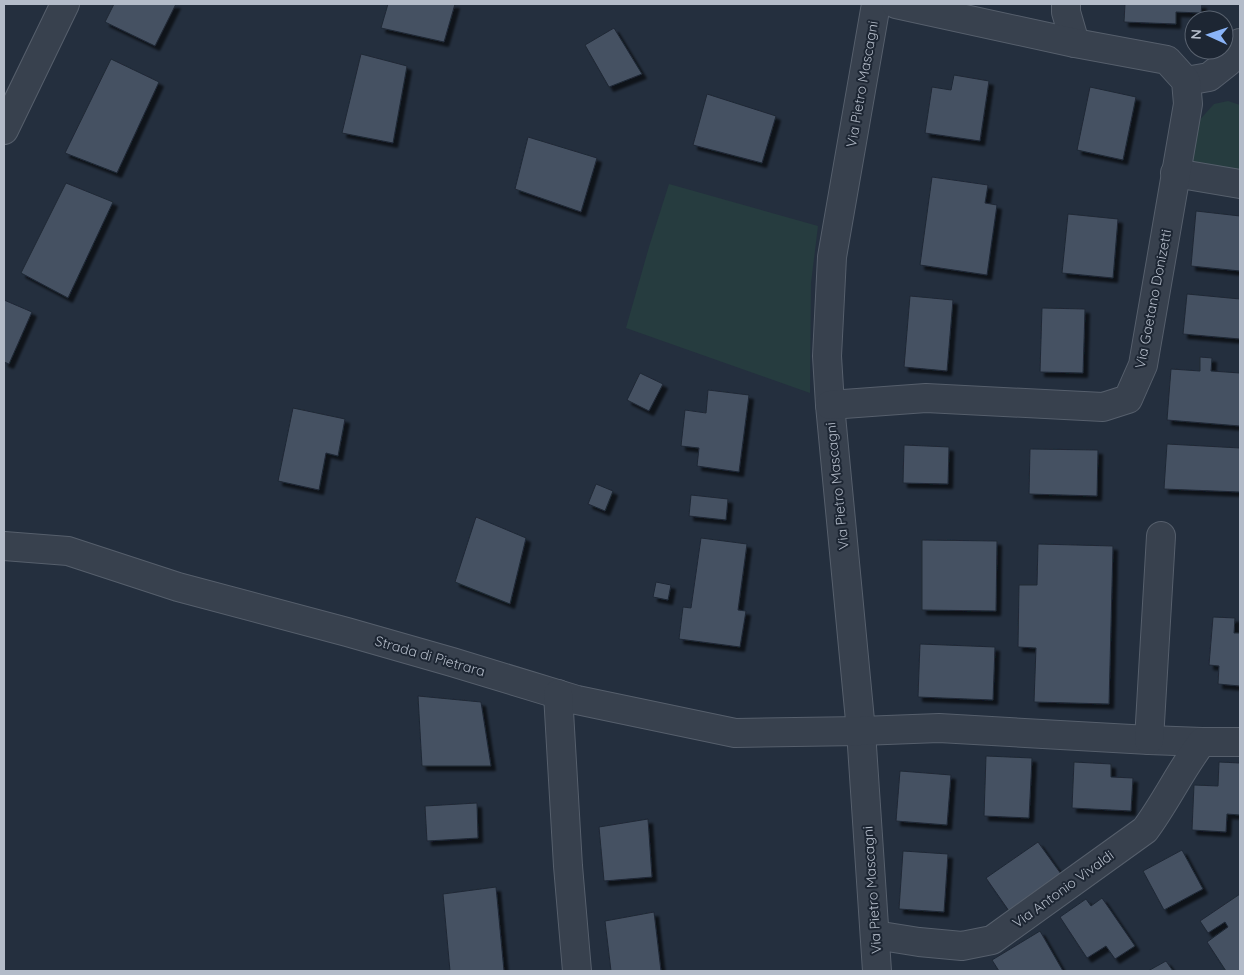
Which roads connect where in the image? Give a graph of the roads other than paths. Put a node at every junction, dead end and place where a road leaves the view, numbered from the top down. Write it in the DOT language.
graph roads {
  1 [pos="65,4"];
  2 [pos="876,4"];
  3 [pos="896,4"];
  4 [pos="1066,4"];
  5 [pos="1075,43"];
  6 [pos="1240,43"];
  7 [pos="1186,81"];
  8 [pos="4,130"];
  9 [pos="1175,174"];
  10 [pos="1240,184"];
  11 [pos="830,405"];
  12 [pos="1161,536"];
  13 [pos="4,546"];
  14 [pos="558,694"];
  15 [pos="861,731"];
  16 [pos="1149,740"];
  17 [pos="1202,742"];
  18 [pos="1240,742"];
  19 [pos="875,935"];
  20 [pos="577,971"];
  21 [pos="878,971"];
  1 -- 8 [label="street"];
  2 -- 11 [label="street, Via Pietro Mascagni"];
  3 -- 5 [label="street"];
  4 -- 5 [label="street"];
  5 -- 7 [label="street"];
  6 -- 7 [label="street"];
  7 -- 9 [label="street, Via Gaetano Donizetti"];
  9 -- 10 [label="street"];
  9 -- 11 [label="street, Via Gaetano Donizetti"];
  11 -- 15 [label="street, Via Pietro Mascagni"];
  12 -- 16 [label="street"];
  13 -- 14 [label="street, Strada di Pietrara"];
  14 -- 15 [label="street, Strada di Pietrara"];
  14 -- 20 [label="street"];
  15 -- 16 [label="street"];
  15 -- 19 [label="street, Via Pietro Mascagni"];
  16 -- 17 [label="street"];
  17 -- 18 [label="street"];
  17 -- 19 [label="street, Via Antonio Vivaldi"];
  19 -- 21 [label="street, Via Pietro Mascagni"];
}
